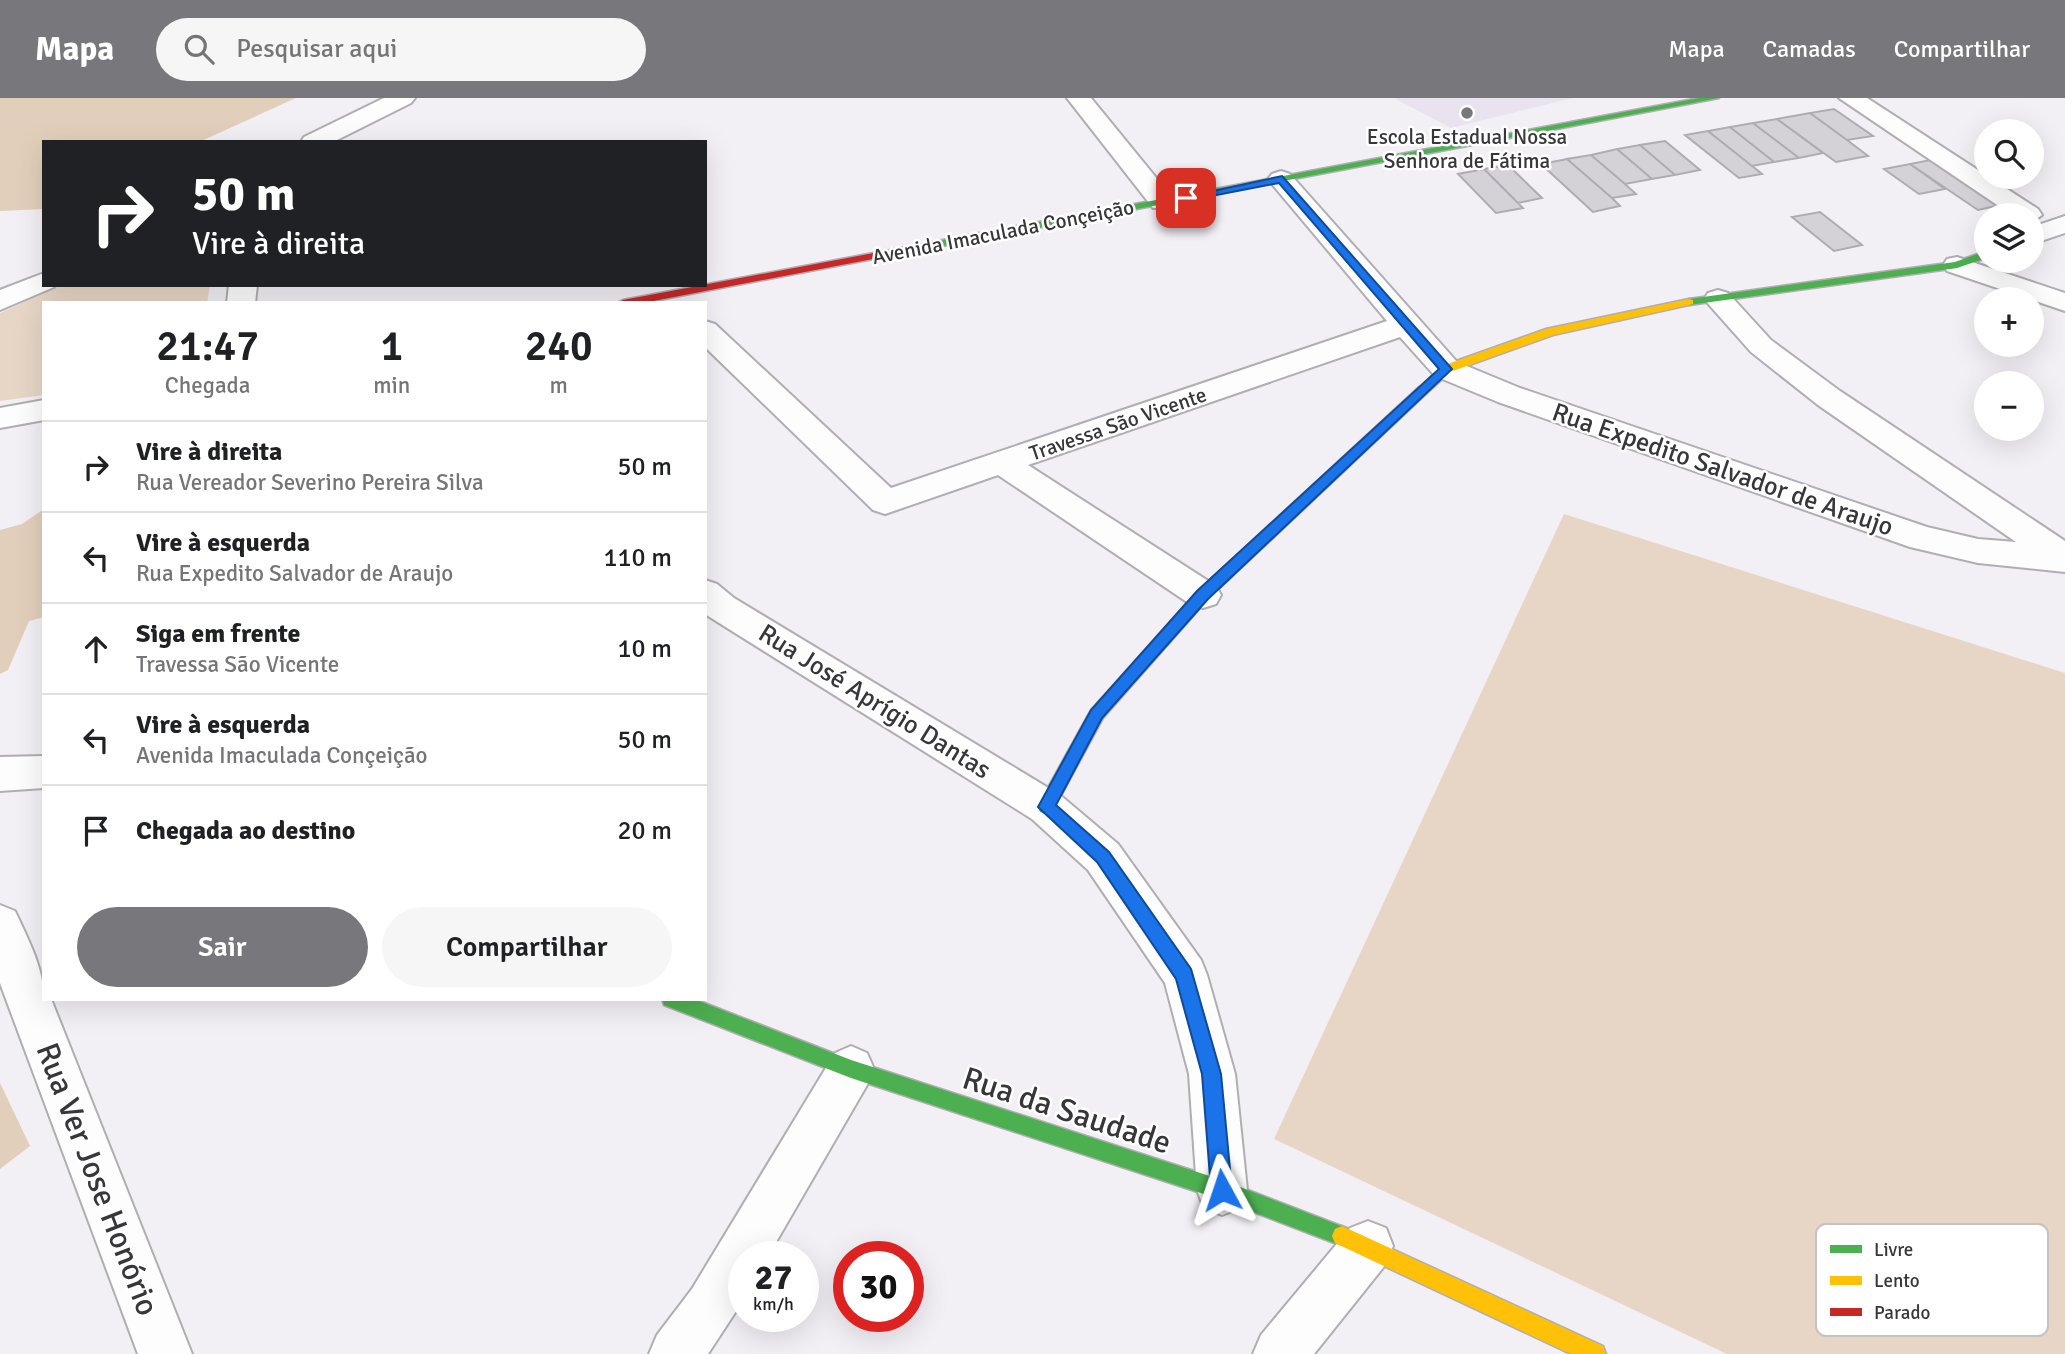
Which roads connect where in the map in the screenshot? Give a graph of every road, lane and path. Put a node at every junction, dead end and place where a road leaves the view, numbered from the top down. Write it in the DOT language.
graph roads {
  1 [pos="403,98"];
  2 [pos="1079,98"];
  3 [pos="1714,98"];
  4 [pos="1851,98"];
  5 [pos="317,140"];
  6 [pos="1282,179"];
  7 [pos="1162,202"];
  8 [pos="2010,203"];
  9 [pos="1974,259"];
  10 [pos="1957,265"];
  11 [pos="42,282"];
  12 [pos="672,298"];
  13 [pos="1718,299"];
  14 [pos="0,301"];
  15 [pos="643,301"];
  16 [pos="2065,302"];
  17 [pos="1405,325"];
  18 [pos="707,332"];
  19 [pos="1446,369"];
  20 [pos="42,410"];
  21 [pos="0,418"];
  22 [pos="1004,464"];
  23 [pos="2065,558"];
  24 [pos="1203,595"];
  25 [pos="710,600"];
  26 [pos="42,772"];
  27 [pos="0,774"];
  28 [pos="1046,807"];
  29 [pos="0,925"];
  30 [pos="676,1001"];
  31 [pos="851,1069"];
  32 [pos="1222,1190"];
  33 [pos="1368,1246"];
  34 [pos="166,1354"];
  35 [pos="676,1354"];
  36 [pos="1280,1354"];
  37 [pos="1595,1354"];
  1 -- 5 [label="street"];
  2 -- 7 [label="street"];
  3 -- 6 [label="street, Avenida Imaculada Conçeição"];
  4 -- 8 [label="street"];
  6 -- 7 [label="street, Avenida Imaculada Conçeição"];
  6 -- 17 [label="street"];
  7 -- 12 [label="street, Avenida Imaculada Conçeição"];
  9 -- 10 [label="street"];
  10 -- 13 [label="street"];
  10 -- 16 [label="street"];
  11 -- 14 [label="street"];
  12 -- 15 [label="street, Avenida Imaculada Conçeição"];
  13 -- 19 [label="street"];
  13 -- 23 [label="street"];
  17 -- 19 [label="street, Rua Expedito Salvador de Araujo"];
  17 -- 22 [label="street, Travessa São Vicente"];
  18 -- 22 [label="street, Travessa São Vicente"];
  19 -- 23 [label="street, Rua Expedito Salvador de Araujo"];
  19 -- 24 [label="street"];
  20 -- 21 [label="street"];
  22 -- 24 [label="street"];
  24 -- 28 [label="street"];
  25 -- 28 [label="street, Rua José Aprígio Dantas"];
  26 -- 27 [label="street"];
  28 -- 32 [label="street"];
  29 -- 34 [label="street, Rua Ver Jose Honório"];
  30 -- 31 [label="street, Rua da Saudade"];
  31 -- 32 [label="street, Rua da Saudade"];
  31 -- 35 [label="street"];
  32 -- 33 [label="street, Rua da Saudade"];
  33 -- 36 [label="street"];
  33 -- 37 [label="street, Rua da Saudade"];
}
